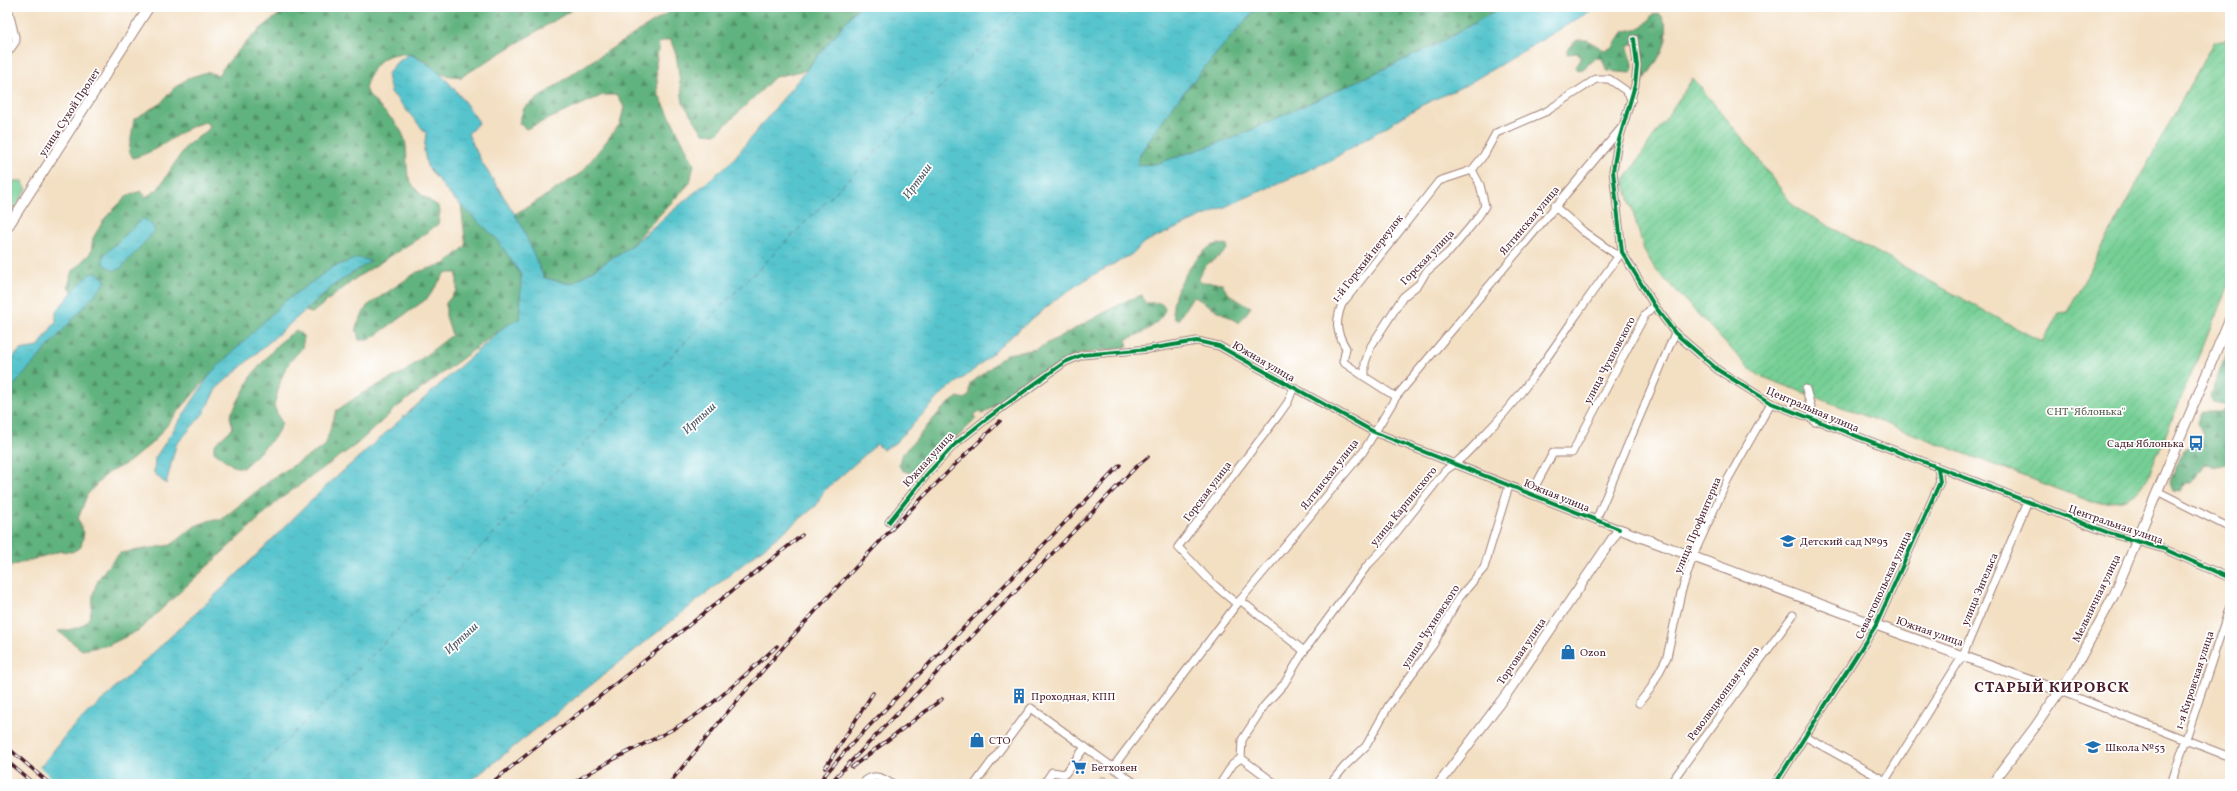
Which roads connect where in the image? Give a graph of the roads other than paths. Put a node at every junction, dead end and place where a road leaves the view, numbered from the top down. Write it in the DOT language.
graph roads {
  1 [pos="8,7"];
  2 [pos="149,7"];
  3 [pos="1634,39"];
  4 [pos="7,54"];
  5 [pos="1632,99"];
  6 [pos="1625,123"];
  7 [pos="1472,170"];
  8 [pos="1554,206"];
  9 [pos="7,228"];
  10 [pos="1620,254"];
  11 [pos="1654,305"];
  12 [pos="2230,318"];
  13 [pos="1675,334"];
  14 [pos="1365,376"];
  15 [pos="1293,389"];
  16 [pos="1806,389"];
  17 [pos="1396,397"];
  18 [pos="1770,403"];
  19 [pos="1816,422"];
  20 [pos="1374,432"];
  21 [pos="1455,464"];
  22 [pos="1938,468"];
  23 [pos="1509,486"];
  24 [pos="2157,491"];
  25 [pos="1531,494"];
  26 [pos="2028,501"];
  27 [pos="1596,520"];
  28 [pos="889,522"];
  29 [pos="2230,528"];
  30 [pos="1619,529"];
  31 [pos="2136,541"];
  32 [pos="1693,556"];
  33 [pos="2230,578"];
  34 [pos="1239,602"];
  35 [pos="2230,606"];
  36 [pos="1793,615"];
  37 [pos="1876,625"];
  38 [pos="1304,651"];
  39 [pos="1962,655"];
  40 [pos="2060,691"];
  41 [pos="1639,703"];
  42 [pos="1806,737"];
  43 [pos="2186,740"];
  44 [pos="1085,747"];
  45 [pos="2230,757"];
  46 [pos="1241,758"];
  47 [pos="1114,767"];
  48 [pos="1886,783"];
  49 [pos="862,784"];
  50 [pos="892,784"];
  51 [pos="975,784"];
  52 [pos="1044,784"];
  53 [pos="1136,784"];
  54 [pos="1220,784"];
  55 [pos="1276,784"];
  56 [pos="1330,784"];
  57 [pos="1439,784"];
  58 [pos="1670,784"];
  59 [pos="1775,784"];
  60 [pos="1992,784"];
  61 [pos="2171,784"];
  1 -- 4 [label="street"];
  2 -- 9 [label="main road, улица Сухой Пролет"];
  3 -- 5 [label="street, Центральная улица"];
  5 -- 6 [label="street, Центральная улица"];
  5 -- 7 [label="street"];
  6 -- 8 [label="street, Ялтинская улица"];
  6 -- 10 [label="street, Центральная улица"];
  7 -- 14 [label="street, Горская улица"];
  7 -- 14 [label="street, 1-й Горский переулок"];
  8 -- 10 [label="street"];
  8 -- 17 [label="street, Ялтинская улица"];
  10 -- 11 [label="street, Центральная улица"];
  10 -- 21 [label="street, улица Карпинского"];
  11 -- 13 [label="street, Центральная улица"];
  11 -- 25 [label="street, улица Чухновского"];
  12 -- 24 [label="main road, Мельничная улица"];
  13 -- 18 [label="street, Центральная улица"];
  13 -- 27 [label="street"];
  14 -- 17 [label="street"];
  15 -- 20 [label="street, Южная улица"];
  15 -- 28 [label="street, Южная улица"];
  15 -- 34 [label="street, Горская улица"];
  16 -- 19 [label="street"];
  17 -- 20 [label="street, Ялтинская улица"];
  18 -- 19 [label="street, Центральная улица"];
  18 -- 32 [label="street, улица Профинтерна"];
  19 -- 22 [label="street, Центральная улица"];
  20 -- 21 [label="street, Южная улица"];
  20 -- 34 [label="street, Ялтинская улица"];
  21 -- 23 [label="street, Южная улица"];
  21 -- 38 [label="street, улица Карпинского"];
  22 -- 26 [label="street, Центральная улица"];
  22 -- 37 [label="street, Севастопольская улица"];
  23 -- 25 [label="street, Южная улица"];
  23 -- 56 [label="street, улица Чухновского"];
  24 -- 29 [label="street"];
  24 -- 31 [label="main road, Мельничная улица"];
  25 -- 27 [label="street, Южная улица"];
  26 -- 31 [label="street, Центральная улица"];
  26 -- 39 [label="street, улица Энгельса"];
  27 -- 30 [label="street, Южная улица"];
  30 -- 32 [label="main road, Южная улица"];
  30 -- 57 [label="main road, Торговая улица"];
  31 -- 33 [label="street, Центральная улица"];
  31 -- 40 [label="main road, Мельничная улица"];
  32 -- 37 [label="main road, Южная улица"];
  32 -- 41 [label="street, улица Профинтерна"];
  34 -- 38 [label="street"];
  34 -- 47 [label="street, Ялтинская улица"];
  35 -- 43 [label="street, 1-я Кировская улица"];
  36 -- 58 [label="street, Революционная улица"];
  37 -- 39 [label="main road, Южная улица"];
  37 -- 42 [label="street, Севастопольская улица"];
  38 -- 46 [label="street, улица Карпинского"];
  39 -- 40 [label="main road, Южная улица"];
  39 -- 48 [label="street, улица Энгельса"];
  40 -- 43 [label="street, Южная улица"];
  40 -- 60 [label="main road, Мельничная улица"];
  42 -- 48 [label="street"];
  42 -- 59 [label="street, Севастопольская улица"];
  43 -- 45 [label="street, Южная улица"];
  43 -- 61 [label="street, 1-я Кировская улица"];
  44 -- 47 [label="street"];
  44 -- 51 [label="street"];
  44 -- 52 [label="street"];
  46 -- 54 [label="street"];
  46 -- 55 [label="street"];
  47 -- 53 [label="street"];
  49 -- 50 [label="street"];
}
